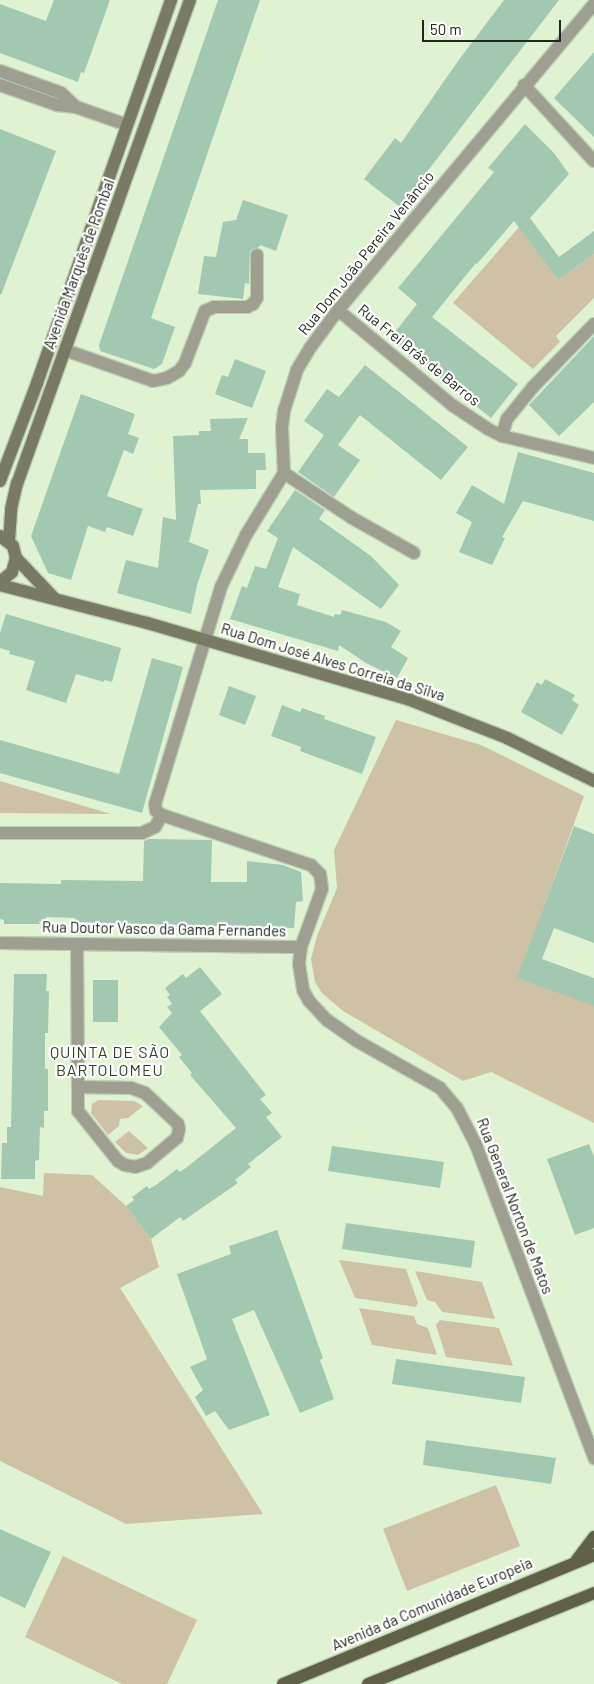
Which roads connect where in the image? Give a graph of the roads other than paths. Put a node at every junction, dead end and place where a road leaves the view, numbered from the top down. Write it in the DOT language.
graph roads {
  1 [pos="171,0"];
  2 [pos="190,0"];
  3 [pos="594,4"];
  4 [pos="0,71"];
  5 [pos="0,85"];
  6 [pos="524,85"];
  7 [pos="76,107"];
  8 [pos="127,125"];
  9 [pos="594,161"];
  10 [pos="257,255"];
  11 [pos="338,310"];
  12 [pos="594,324"];
  13 [pos="65,350"];
  14 [pos="502,436"];
  15 [pos="593,455"];
  16 [pos="284,474"];
  17 [pos="0,481"];
  18 [pos="4,538"];
  19 [pos="414,553"];
  20 [pos="16,558"];
  21 [pos="0,583"];
  22 [pos="54,598"];
  23 [pos="204,640"];
  24 [pos="594,781"];
  25 [pos="162,815"];
  26 [pos="0,833"];
  27 [pos="0,943"];
  28 [pos="77,944"];
  29 [pos="300,947"];
  30 [pos="78,1087"];
  31 [pos="594,1458"];
  32 [pos="594,1537"];
  33 [pos="594,1555"];
  34 [pos="576,1561"];
  35 [pos="594,1593"];
  36 [pos="283,1684"];
  37 [pos="368,1684"];
  1 -- 8 [label="main road, Avenida Marquês de Pombal"];
  2 -- 13 [label="main road, Avenida Marquês de Pombal"];
  3 -- 6 [label="street, Rua Dom João Pereira Venâncio"];
  4 -- 7 [label="street"];
  5 -- 7 [label="street"];
  6 -- 9 [label="street"];
  6 -- 11 [label="street, Rua Dom João Pereira Venâncio"];
  7 -- 8 [label="street"];
  8 -- 17 [label="main road, Avenida Marquês de Pombal"];
  10 -- 13 [label="street"];
  11 -- 14 [label="street, Rua Frei Brás de Barros"];
  11 -- 16 [label="street, Rua Dom João Pereira Venâncio"];
  12 -- 14 [label="street"];
  13 -- 18 [label="main road, Avenida Marquês de Pombal"];
  14 -- 15 [label="street, Rua Frei Brás de Barros"];
  16 -- 19 [label="street"];
  16 -- 23 [label="street"];
  18 -- 20 [label="main road"];
  20 -- 21 [label="main road"];
  20 -- 22 [label="main road"];
  21 -- 22 [label="main road, Rua Dom José Alves Correia da Silva"];
  22 -- 23 [label="main road, Rua Dom José Alves Correia da Silva"];
  23 -- 24 [label="main road, Rua Dom José Alves Correia da Silva"];
  23 -- 25 [label="street"];
  25 -- 26 [label="street"];
  25 -- 29 [label="street, Rua Doutor Vasco da Gama Fernandes"];
  27 -- 28 [label="street, Rua Doutor Vasco da Gama Fernandes"];
  28 -- 29 [label="street, Rua Doutor Vasco da Gama Fernandes"];
  28 -- 30 [label="street"];
  29 -- 31 [label="street, Rua General Norton de Matos"];
  30 -- 30 [label="street"];
  32 -- 34 [label="main road"];
  33 -- 34 [label="main road, Avenida da Comunidade Europeia"];
  34 -- 36 [label="main road, Avenida da Comunidade Europeia"];
  35 -- 37 [label="main road"];
}
